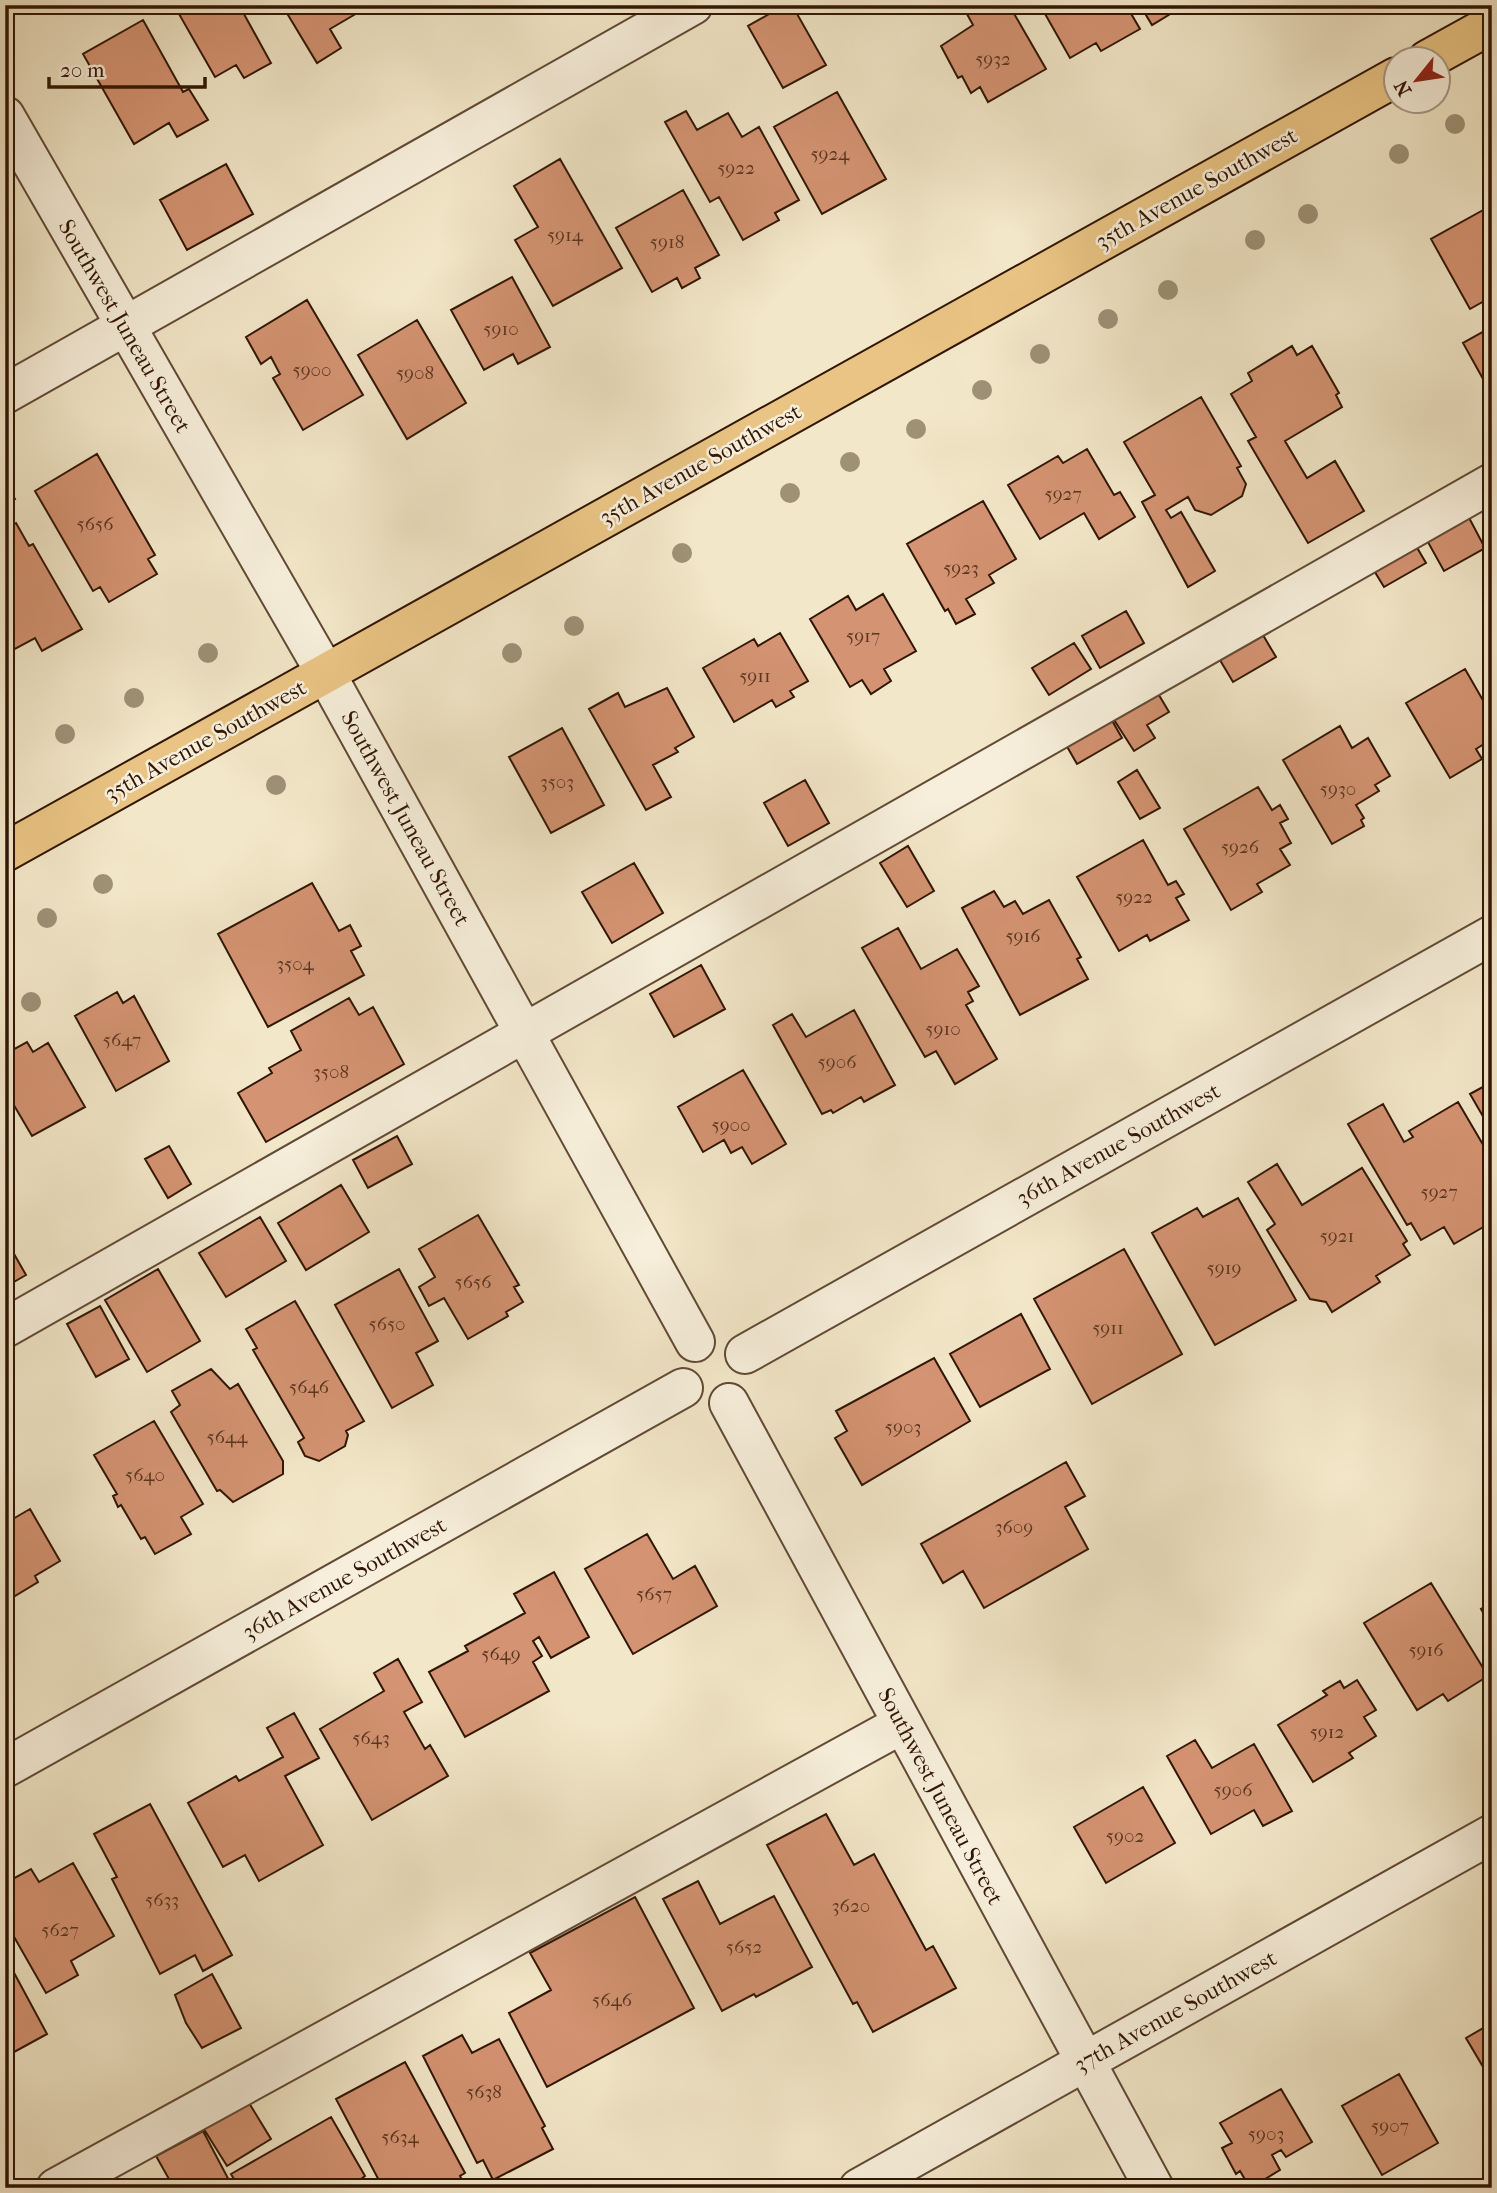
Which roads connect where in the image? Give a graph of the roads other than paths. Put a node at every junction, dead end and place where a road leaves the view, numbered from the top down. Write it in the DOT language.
graph roads {
  1 [pos="693,5"];
  2 [pos="1492,24"];
  3 [pos="1452,46"];
  4 [pos="1382,84"];
  5 [pos="5,116"];
  6 [pos="125,327"];
  7 [pos="5,394"];
  8 [pos="1492,483"];
  9 [pos="324,672"];
  10 [pos="5,852"];
  11 [pos="1492,935"];
  12 [pos="525,1034"];
  13 [pos="5,1328"];
  14 [pos="695,1342"];
  15 [pos="745,1354"];
  16 [pos="683,1388"];
  17 [pos="729,1403"];
  18 [pos="902,1724"];
  19 [pos="5,1768"];
  20 [pos="1492,1834"];
  21 [pos="1085,2062"];
  22 [pos="57,2188"];
  23 [pos="859,2188"];
  24 [pos="1154,2188"];
  1 -- 6 [label="street"];
  2 -- 3 [label="main road"];
  4 -- 9 [label="main road, 35th Avenue Southwest"];
  5 -- 6 [label="street, Southwest Juneau Street"];
  6 -- 7 [label="street"];
  6 -- 9 [label="street, Southwest Juneau Street"];
  8 -- 12 [label="street"];
  9 -- 10 [label="main road, 35th Avenue Southwest"];
  9 -- 12 [label="street, Southwest Juneau Street"];
  11 -- 15 [label="street, 36th Avenue Southwest"];
  12 -- 13 [label="street"];
  12 -- 14 [label="street, Southwest Juneau Street"];
  14 -- 15 [label="street"];
  14 -- 16 [label="street"];
  15 -- 17 [label="street"];
  16 -- 17 [label="street"];
  16 -- 19 [label="street, 36th Avenue Southwest"];
  17 -- 18 [label="street, Southwest Juneau Street"];
  18 -- 21 [label="street, Southwest Juneau Street"];
  18 -- 22 [label="street"];
  20 -- 21 [label="street, 37th Avenue Southwest"];
  21 -- 23 [label="street, 37th Avenue Southwest"];
  21 -- 24 [label="street, Southwest Juneau Street"];
}
